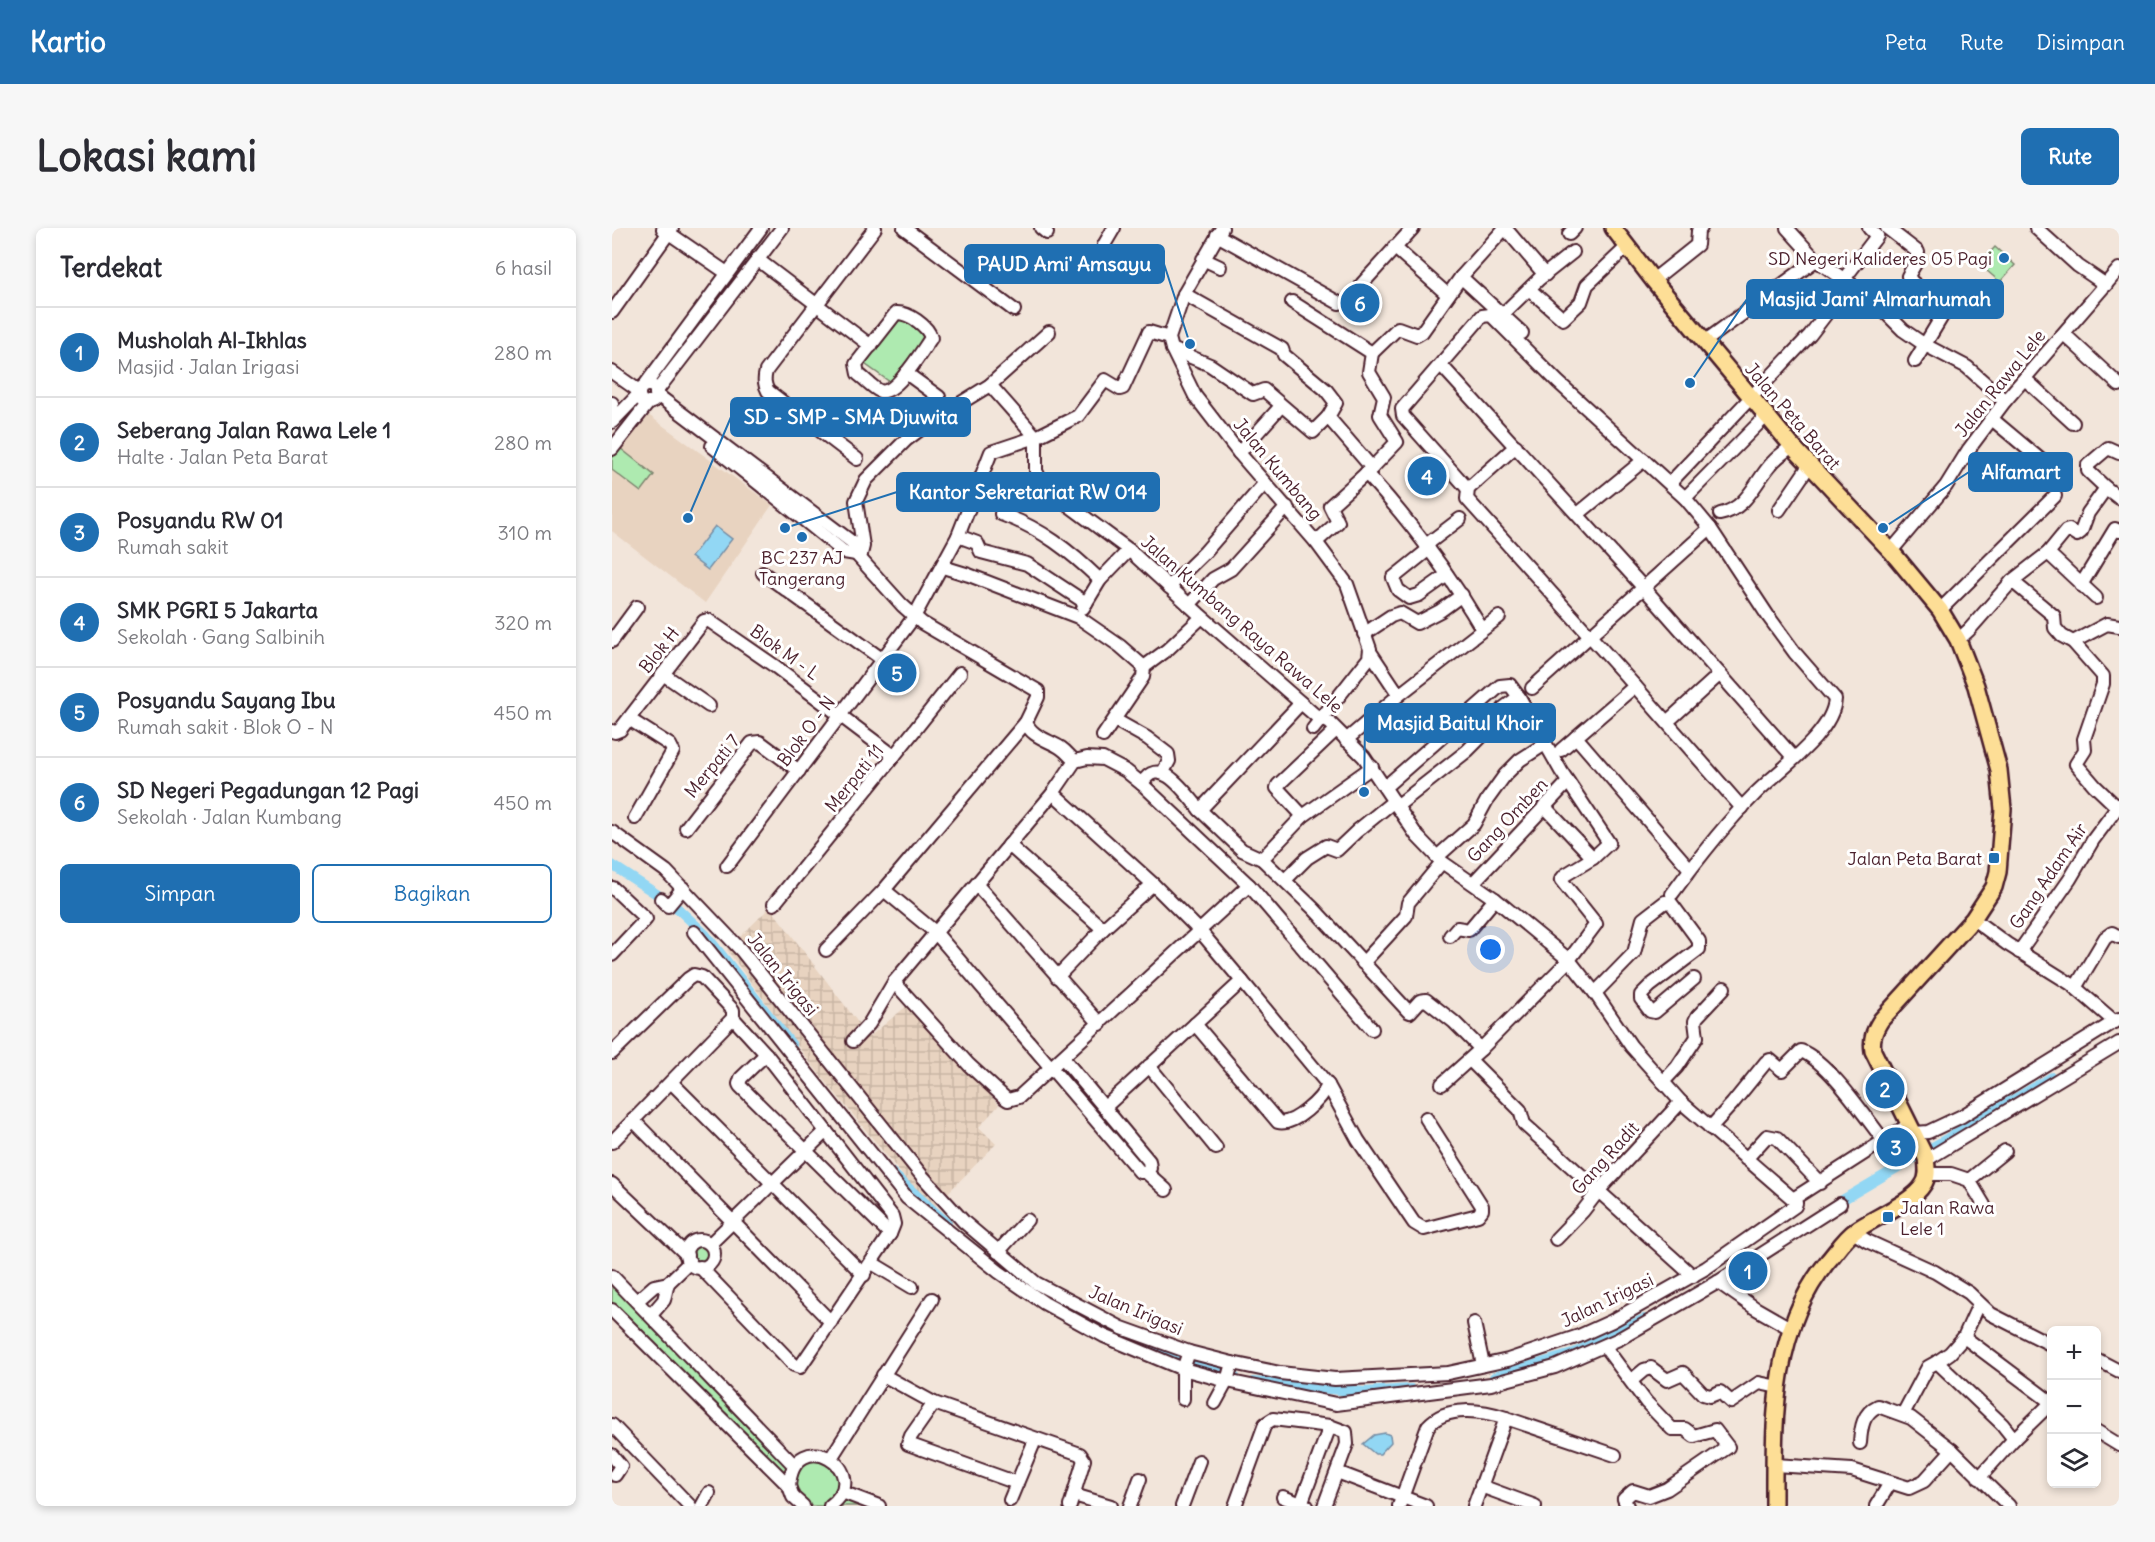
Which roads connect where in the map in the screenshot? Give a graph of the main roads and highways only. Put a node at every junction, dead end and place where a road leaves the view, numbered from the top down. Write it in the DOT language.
graph roads {
  1 [pos="1613,228"];
  2 [pos="1774,1506"];
  1 -- 2 [label="main road, Jalan Peta Barat"];
}
